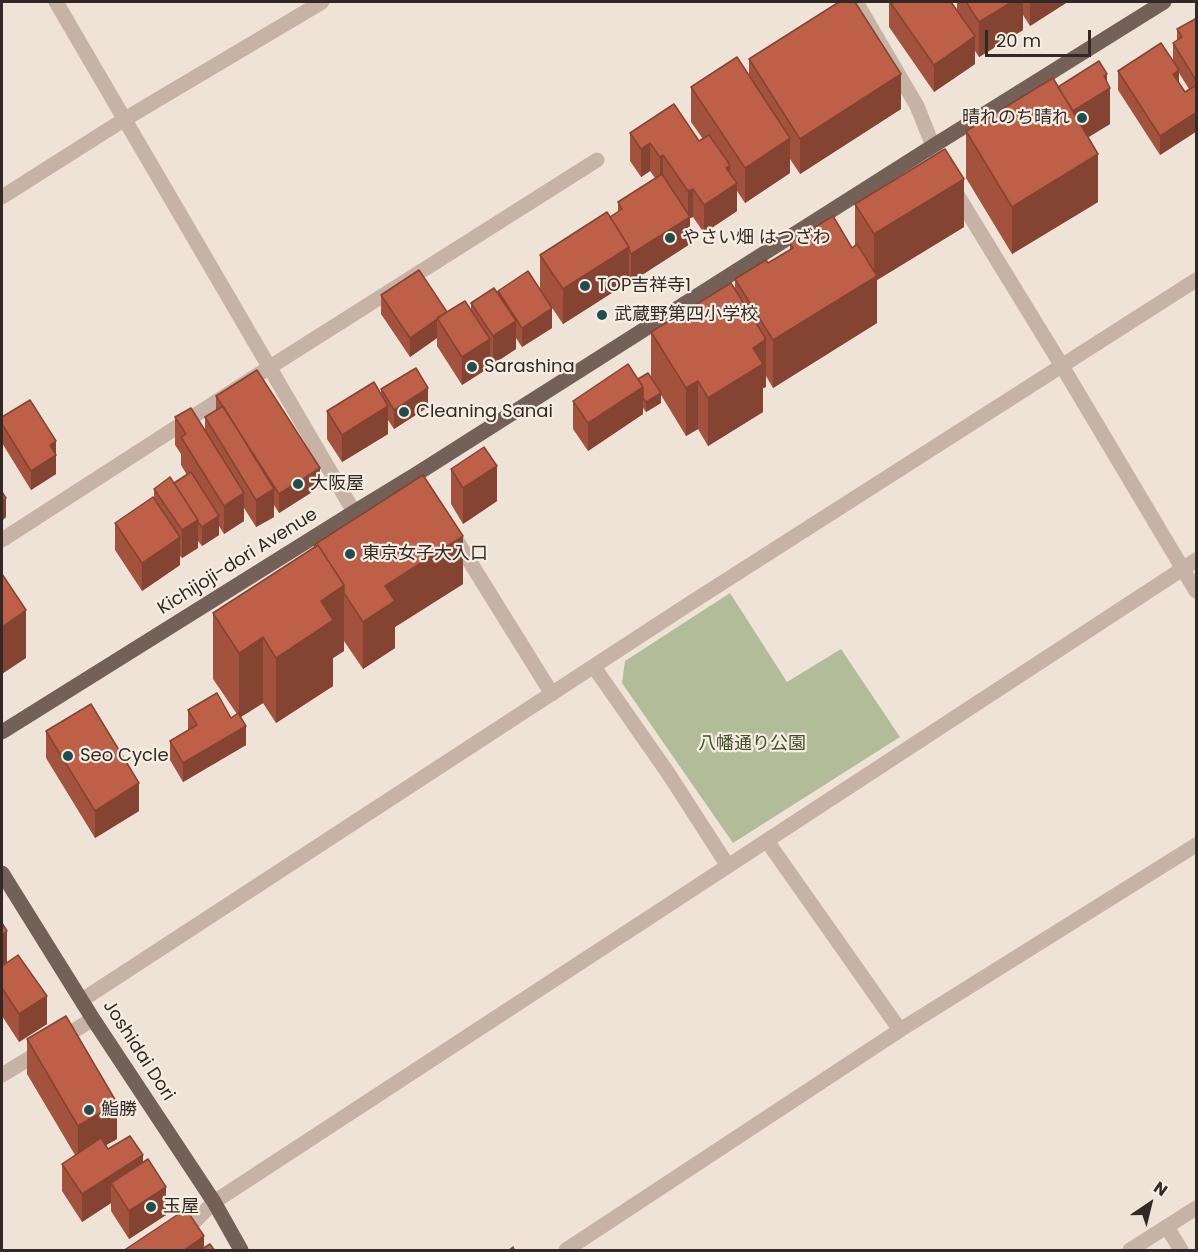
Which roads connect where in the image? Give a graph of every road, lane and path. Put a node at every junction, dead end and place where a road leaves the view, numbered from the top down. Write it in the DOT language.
graph roads {
  1 [pos="56,2"];
  2 [pos="322,2"];
  3 [pos="856,2"];
  4 [pos="1164,2"];
  5 [pos="125,120"];
  6 [pos="933,146"];
  7 [pos="597,160"];
  8 [pos="2,197"];
  9 [pos="1197,280"];
  10 [pos="1062,366"];
  11 [pos="270,367"];
  12 [pos="354,512"];
  13 [pos="443,520"];
  14 [pos="2,540"];
  15 [pos="1197,560"];
  16 [pos="1183,569"];
  17 [pos="1197,591"];
  18 [pos="594,667"];
  19 [pos="552,694"];
  20 [pos="2,732"];
  21 [pos="767,841"];
  22 [pos="1197,845"];
  23 [pos="728,866"];
  24 [pos="2,873"];
  25 [pos="82,1000"];
  26 [pos="93,1019"];
  27 [pos="900,1030"];
  28 [pos="2,1075"];
  29 [pos="214,1202"];
  30 [pos="1197,1208"];
  31 [pos="1167,1227"];
  32 [pos="153,1251"];
  33 [pos="241,1251"];
  34 [pos="566,1251"];
  35 [pos="1130,1251"];
  36 [pos="1181,1251"];
  1 -- 5 [label="street"];
  2 -- 5 [label="street"];
  3 -- 6 [label="street"];
  4 -- 6 [label="main road, Kichijoji-dori Avenue"];
  5 -- 8 [label="street"];
  5 -- 11 [label="street"];
  6 -- 10 [label="street"];
  6 -- 12 [label="main road, Kichijoji-dori Avenue"];
  7 -- 11 [label="street"];
  9 -- 10 [label="street"];
  10 -- 16 [label="street"];
  10 -- 18 [label="street"];
  11 -- 12 [label="street"];
  11 -- 14 [label="street"];
  12 -- 20 [label="main road, Kichijoji-dori Avenue"];
  13 -- 19 [label="street"];
  15 -- 16 [label="street"];
  16 -- 17 [label="street"];
  16 -- 21 [label="street"];
  18 -- 19 [label="street"];
  18 -- 23 [label="street"];
  19 -- 25 [label="street"];
  21 -- 23 [label="street"];
  21 -- 27 [label="street"];
  22 -- 27 [label="street"];
  23 -- 29 [label="street"];
  24 -- 25 [label="main road, Joshidai Dori"];
  25 -- 26 [label="main road, Joshidai Dori"];
  26 -- 28 [label="street"];
  26 -- 29 [label="main road, Joshidai Dori"];
  27 -- 34 [label="street"];
  29 -- 32 [label="street"];
  29 -- 33 [label="main road, Joshidai Dori"];
  30 -- 31 [label="street"];
  31 -- 35 [label="street"];
  31 -- 36 [label="street"];
}
